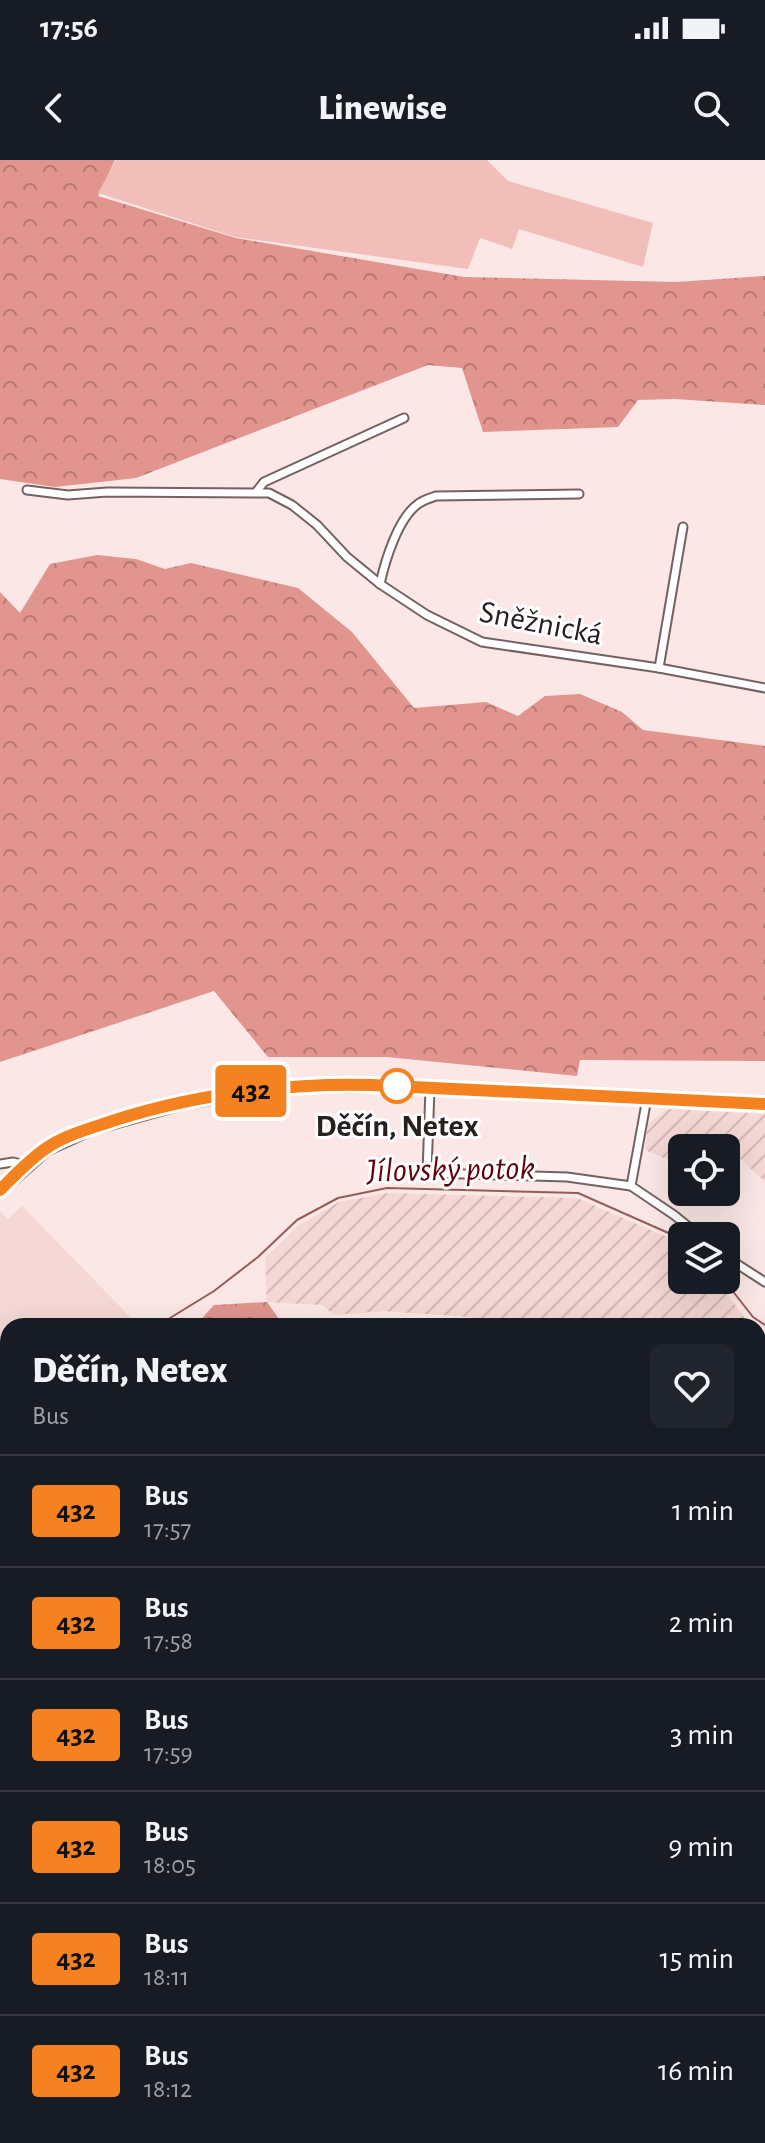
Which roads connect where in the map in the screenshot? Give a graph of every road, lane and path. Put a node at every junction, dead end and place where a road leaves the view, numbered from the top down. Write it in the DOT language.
graph roads {
  1 [pos="404,418"];
  2 [pos="27,490"];
  3 [pos="257,491"];
  4 [pos="579,494"];
  5 [pos="683,527"];
  6 [pos="380,584"];
  7 [pos="659,668"];
  8 [pos="765,688"];
  9 [pos="430,1088"];
  10 [pos="647,1098"];
  11 [pos="765,1104"];
  12 [pos="0,1164"];
  13 [pos="25,1165"];
  14 [pos="631,1186"];
  15 [pos="0,1190"];
  16 [pos="683,1222"];
  17 [pos="740,1266"];
  18 [pos="765,1282"];
  1 -- 3 [label="street, Sněžnická"];
  2 -- 3 [label="street, Sněžnická"];
  3 -- 6 [label="street, Sněžnická"];
  4 -- 6 [label="street"];
  5 -- 7 [label="street"];
  6 -- 7 [label="street, Sněžnická"];
  7 -- 8 [label="street, Sněžnická"];
  9 -- 10 [label="main road"];
  9 -- 13 [label="main road"];
  9 -- 14 [label="street"];
  10 -- 11 [label="main road"];
  10 -- 14 [label="street"];
  12 -- 13 [label="street"];
  13 -- 15 [label="main road"];
  14 -- 16 [label="street"];
  17 -- 18 [label="street"];
}
